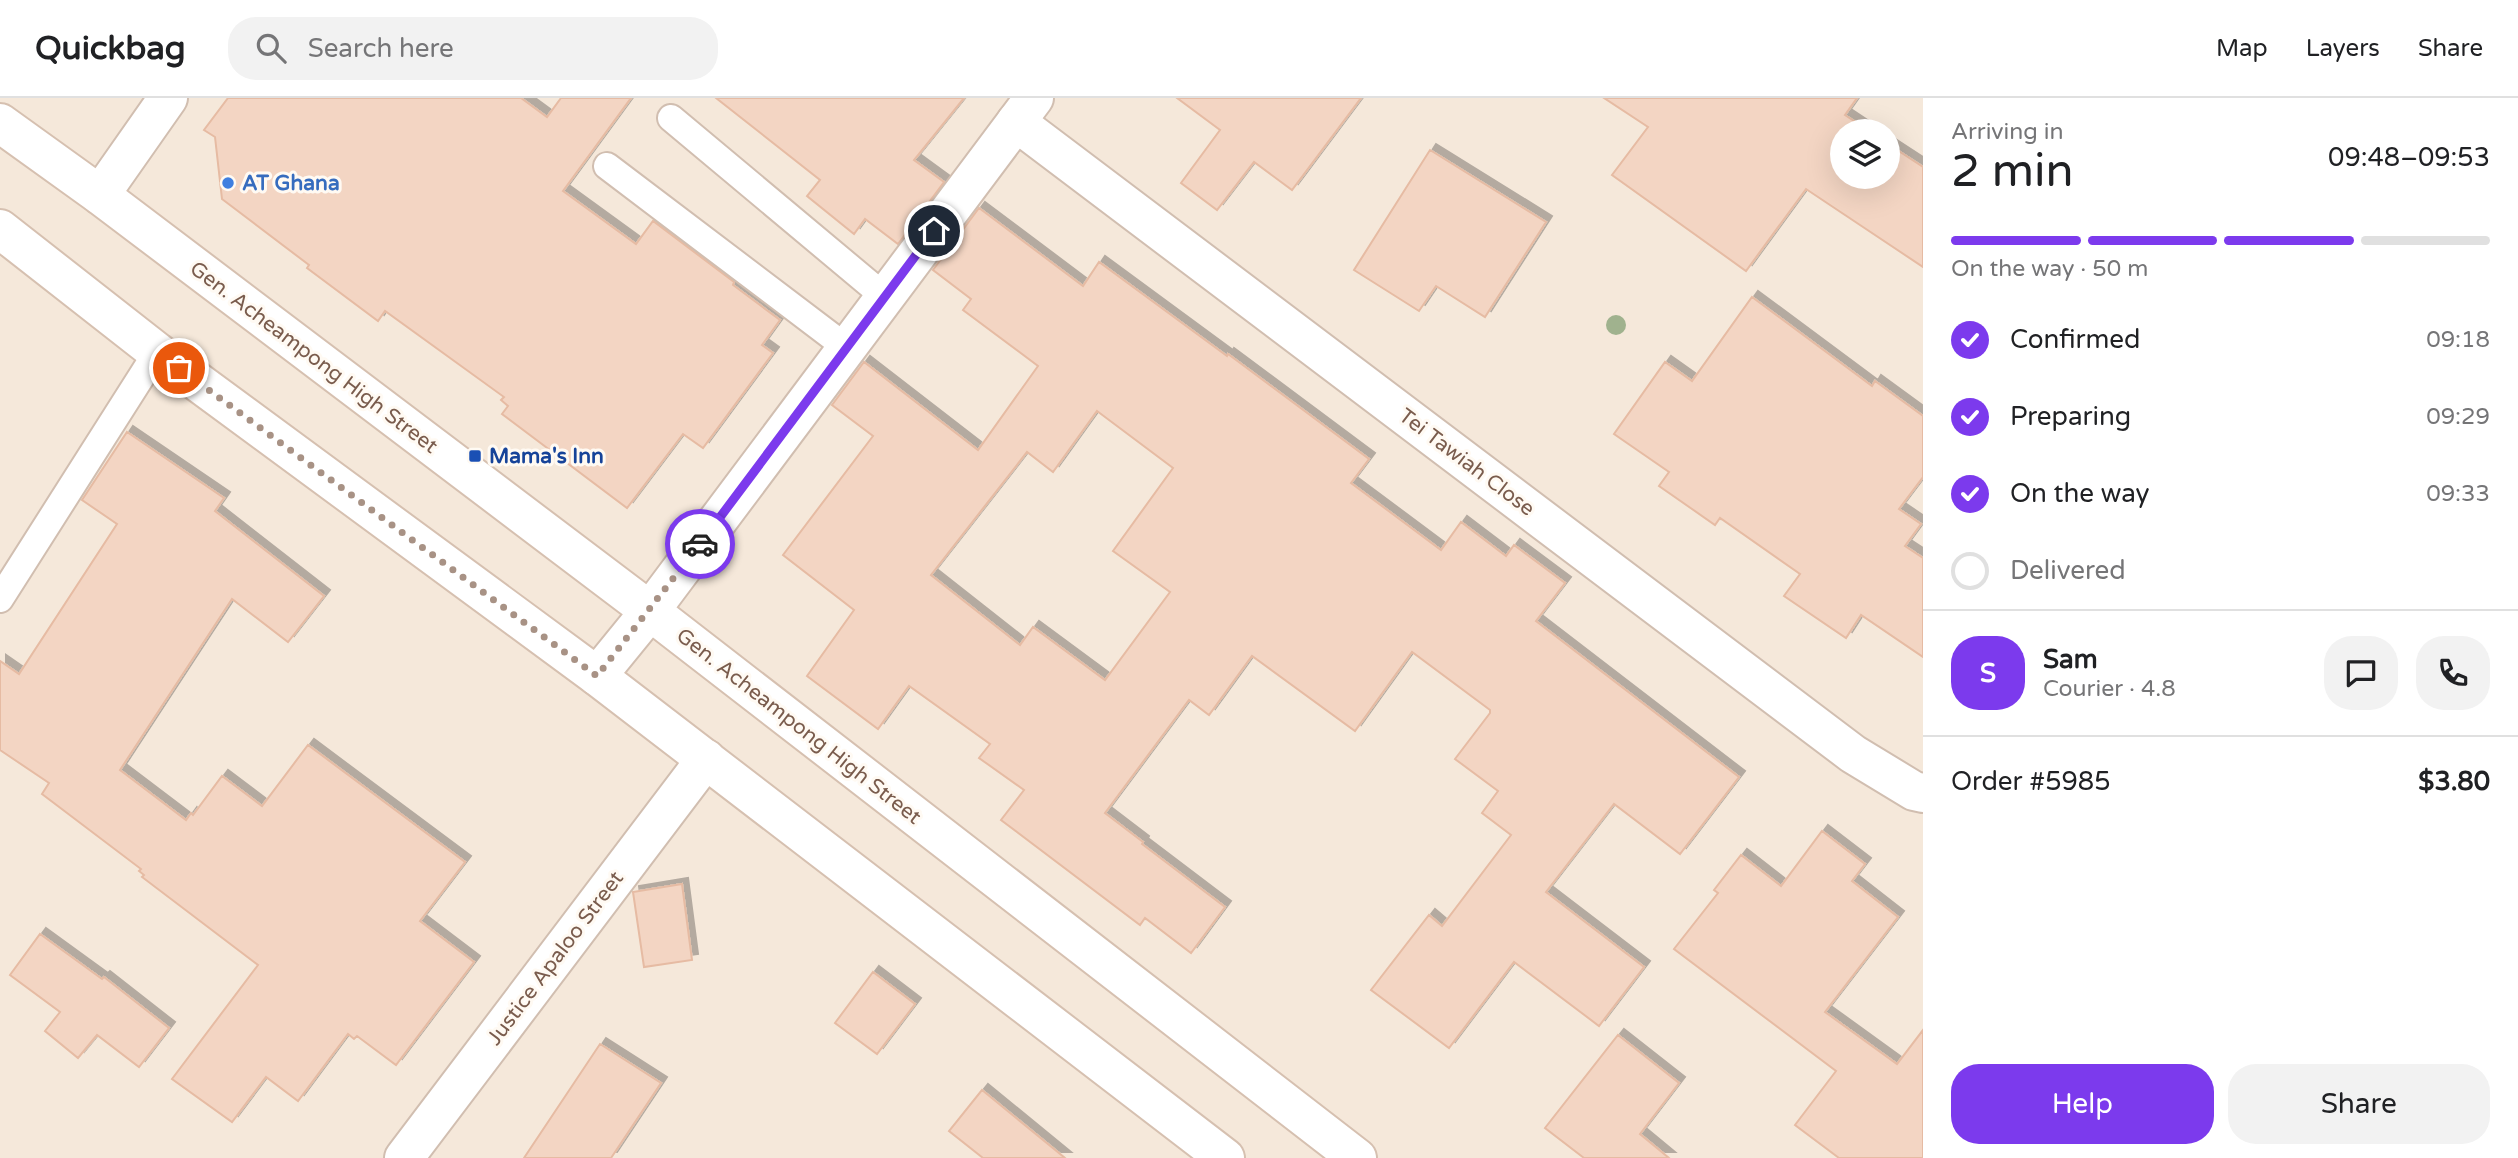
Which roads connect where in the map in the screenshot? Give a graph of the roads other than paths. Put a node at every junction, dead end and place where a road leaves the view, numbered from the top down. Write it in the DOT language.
graph roads {
  1 [pos="169,98"];
  2 [pos="1025,110"];
  3 [pos="671,118"];
  4 [pos="0,123"];
  5 [pos="607,166"];
  6 [pos="100,195"];
  7 [pos="0,229"];
  8 [pos="885,297"];
  9 [pos="847,348"];
  10 [pos="157,352"];
  11 [pos="0,599"];
  12 [pos="650,611"];
  13 [pos="597,676"];
  14 [pos="706,759"];
  15 [pos="1923,793"];
  16 [pos="404,1158"];
  17 [pos="1225,1158"];
  18 [pos="1357,1158"];
  1 -- 6 [label="main road"];
  2 -- 8 [label="main road"];
  2 -- 15 [label="main road, Tei Tawiah Close"];
  3 -- 8 [label="lane"];
  4 -- 6 [label="main road, Gen. Acheampong High Street"];
  5 -- 9 [label="lane"];
  6 -- 12 [label="main road, Gen. Acheampong High Street"];
  7 -- 10 [label="main road"];
  8 -- 9 [label="main road"];
  9 -- 12 [label="main road"];
  10 -- 11 [label="lane"];
  10 -- 13 [label="main road"];
  12 -- 13 [label="main road"];
  12 -- 18 [label="main road, Gen. Acheampong High Street"];
  13 -- 14 [label="main road"];
  14 -- 16 [label="main road, Justice Apaloo Street"];
  14 -- 17 [label="main road"];
}
